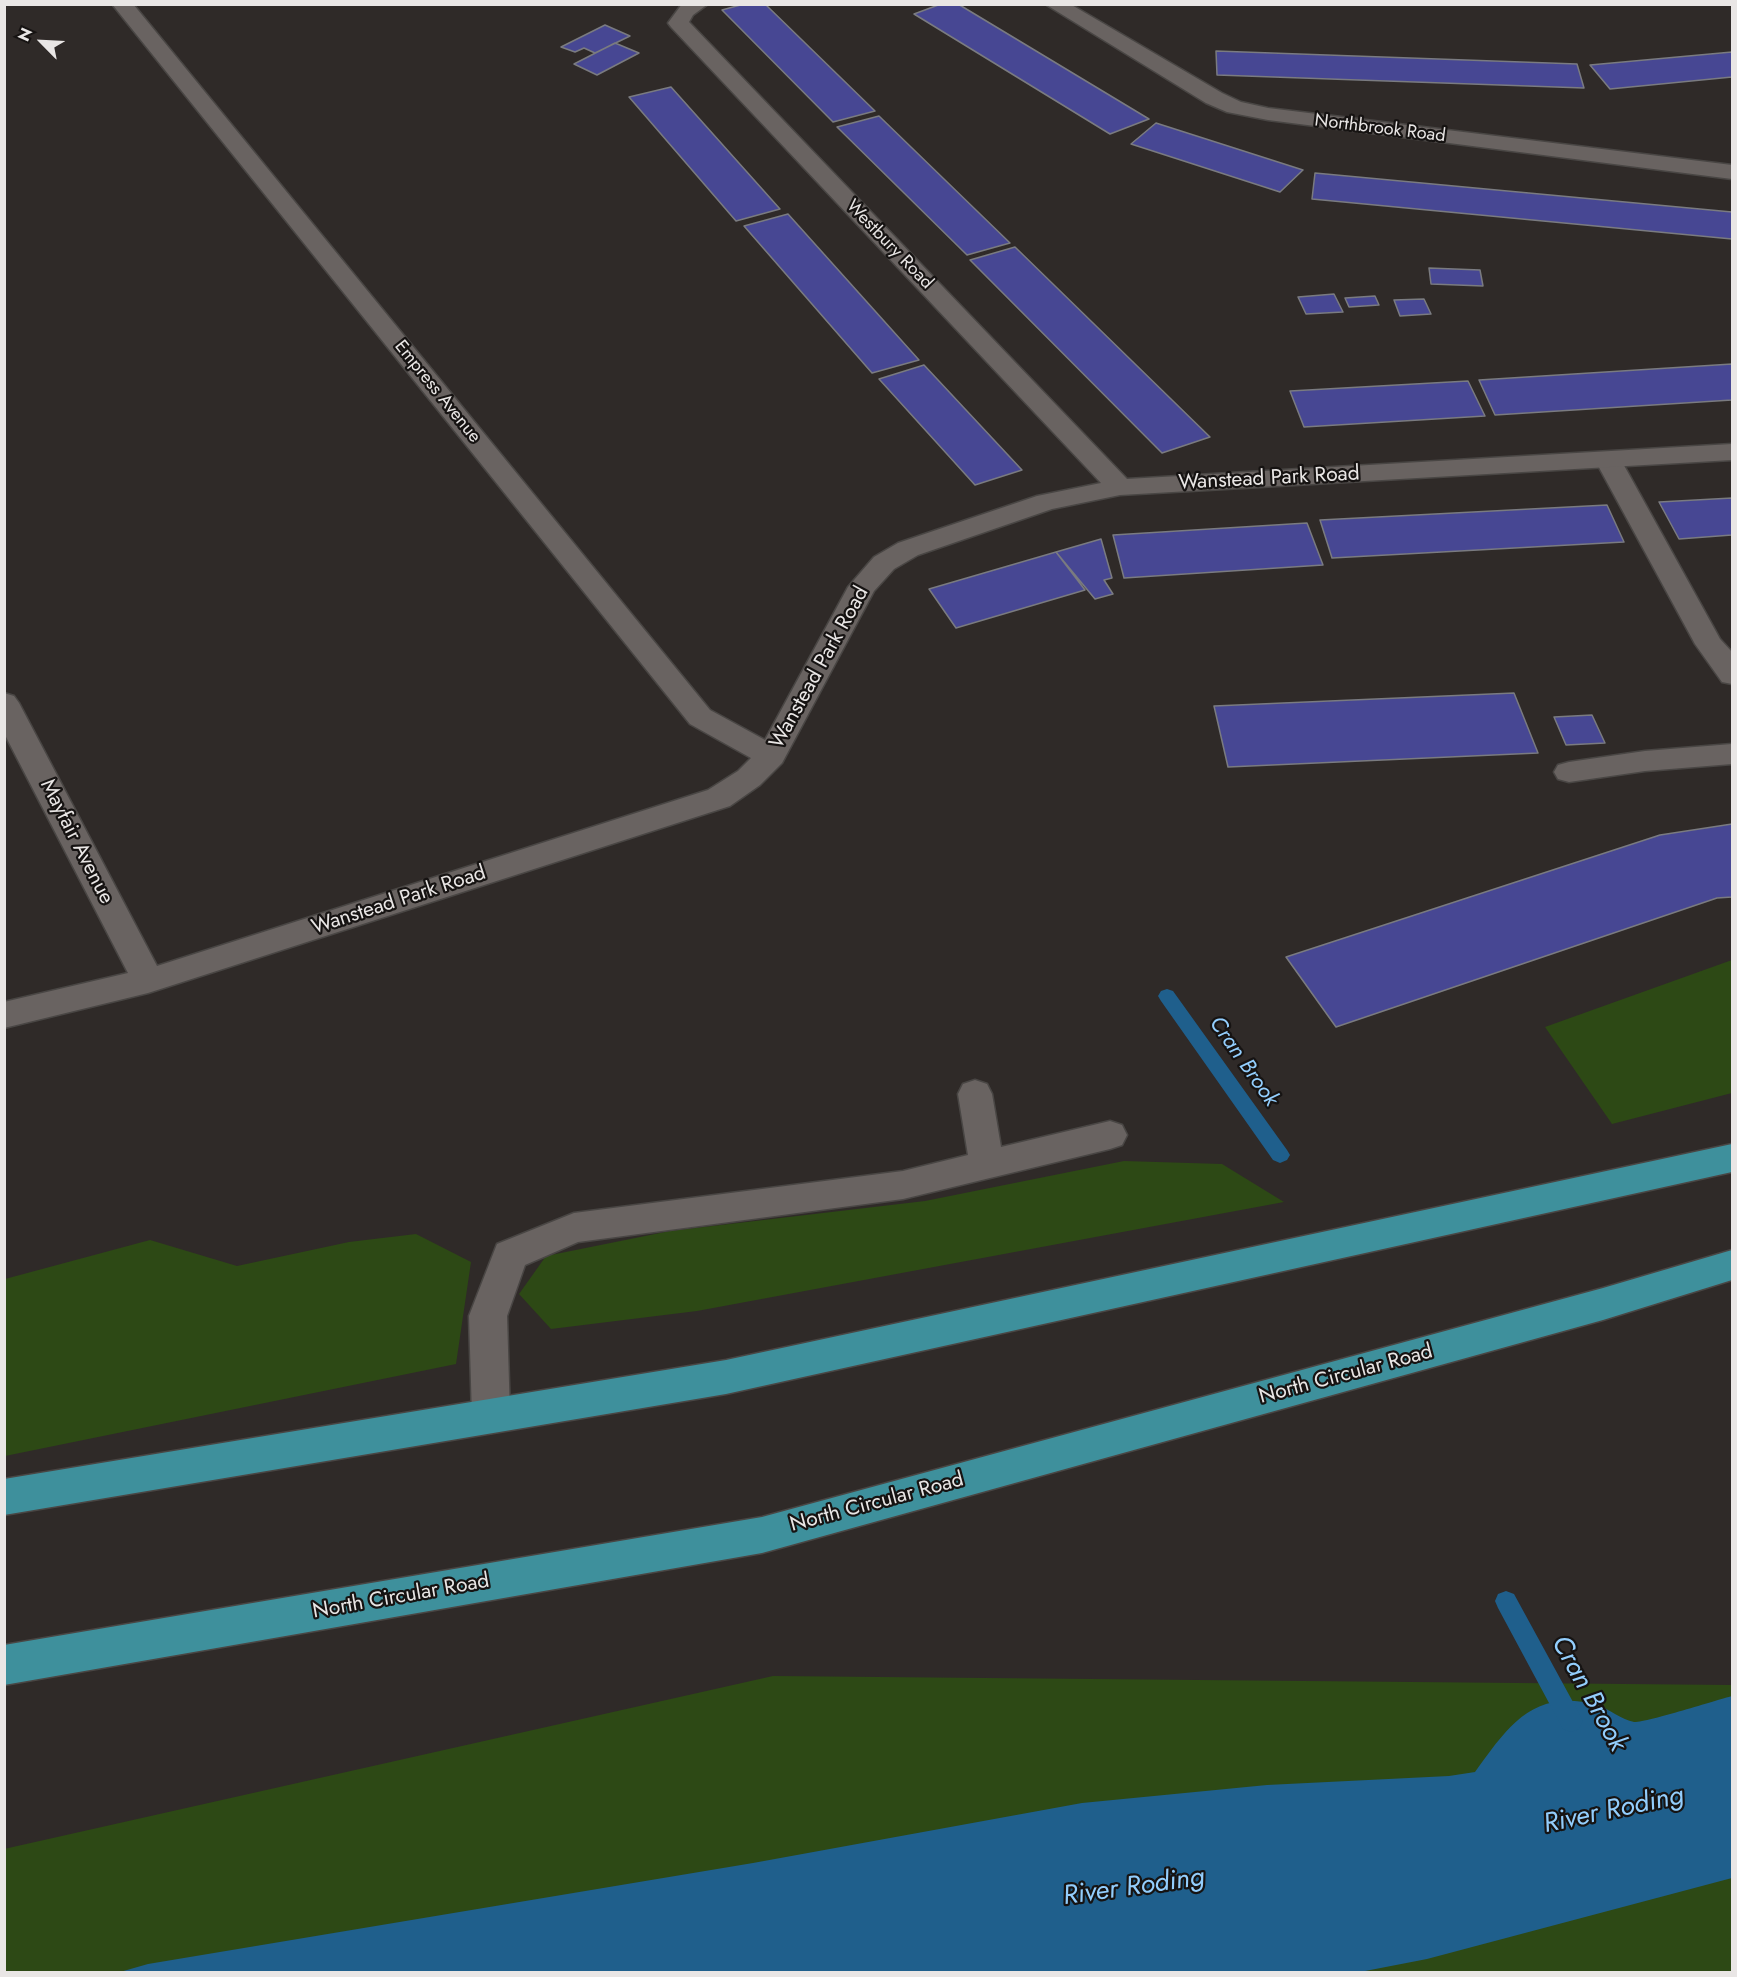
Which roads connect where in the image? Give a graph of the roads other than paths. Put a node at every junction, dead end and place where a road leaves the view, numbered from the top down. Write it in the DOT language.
graph roads {
  1 [pos="122,4"];
  2 [pos="698,4"];
  3 [pos="1055,4"];
  4 [pos="1732,172"];
  5 [pos="1732,452"];
  6 [pos="1608,460"];
  7 [pos="1120,487"];
  8 [pos="1732,675"];
  9 [pos="4,703"];
  10 [pos="1732,754"];
  11 [pos="771,756"];
  12 [pos="1569,772"];
  13 [pos="148,981"];
  14 [pos="4,1015"];
  15 [pos="975,1094"];
  16 [pos="1110,1135"];
  17 [pos="1732,1158"];
  18 [pos="987,1165"];
  19 [pos="1732,1265"];
  20 [pos="491,1416"];
  21 [pos="4,1497"];
  22 [pos="4,1665"];
  1 -- 11 [label="street, Empress Avenue"];
  2 -- 7 [label="street, Westbury Road"];
  3 -- 4 [label="street, Northbrook Road"];
  5 -- 6 [label="street, Wanstead Park Road"];
  6 -- 7 [label="street, Wanstead Park Road"];
  6 -- 8 [label="street"];
  7 -- 11 [label="street, Wanstead Park Road"];
  9 -- 13 [label="street, Mayfair Avenue"];
  10 -- 12 [label="street"];
  11 -- 13 [label="street, Wanstead Park Road"];
  13 -- 14 [label="street, Wanstead Park Road"];
  15 -- 18 [label="street"];
  16 -- 18 [label="street"];
  17 -- 20 [label="highway"];
  18 -- 20 [label="street"];
  19 -- 22 [label="highway, North Circular Road"];
  20 -- 21 [label="highway"];
}
